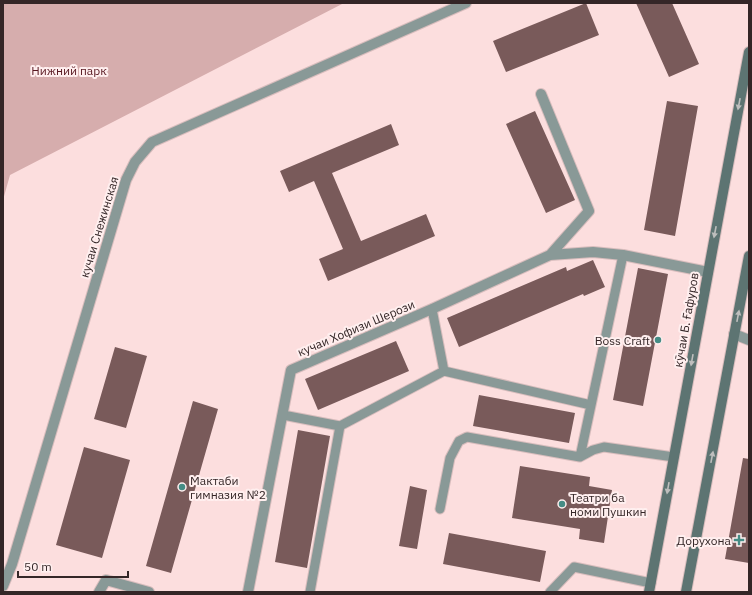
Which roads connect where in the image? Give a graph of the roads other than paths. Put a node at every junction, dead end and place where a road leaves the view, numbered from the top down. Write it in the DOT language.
graph roads {
  1 [pos="466,3"];
  2 [pos="749,52"];
  3 [pos="541,94"];
  4 [pos="550,255"];
  5 [pos="623,255"];
  6 [pos="749,256"];
  7 [pos="708,272"];
  8 [pos="432,309"];
  9 [pos="734,334"];
  10 [pos="749,340"];
  11 [pos="444,371"];
  12 [pos="591,404"];
  13 [pos="282,415"];
  14 [pos="340,426"];
  15 [pos="580,457"];
  16 [pos="674,457"];
  17 [pos="440,509"];
  18 [pos="3,586"];
  19 [pos="650,588"];
  20 [pos="99,592"];
  21 [pos="150,592"];
  22 [pos="248,592"];
  23 [pos="310,592"];
  24 [pos="550,592"];
  25 [pos="686,592"];
  1 -- 18 [label="street, кучаи Снежинская"];
  2 -- 7 [label="main road, кӯчаи Б. Ғафуров, one-way"];
  3 -- 4 [label="street"];
  4 -- 5 [label="street"];
  4 -- 8 [label="street, кучаи Хофизи Шерози"];
  5 -- 7 [label="street"];
  5 -- 12 [label="lane"];
  9 -- 6 [label="main road, one-way"];
  7 -- 16 [label="main road, кӯчаи Б. Ғафуров, one-way"];
  8 -- 11 [label="lane"];
  8 -- 13 [label="street, кучаи Хофизи Шерози"];
  9 -- 10 [label="street"];
  25 -- 9 [label="main road, one-way"];
  11 -- 12 [label="lane"];
  11 -- 14 [label="lane"];
  12 -- 15 [label="lane"];
  13 -- 14 [label="lane"];
  13 -- 22 [label="street, кучаи Хофизи Шерози"];
  14 -- 23 [label="lane"];
  15 -- 16 [label="lane"];
  15 -- 17 [label="lane"];
  16 -- 19 [label="main road, кӯчаи Б. Ғафуров, one-way"];
  19 -- 24 [label="lane"];
  20 -- 21 [label="street"];
}
